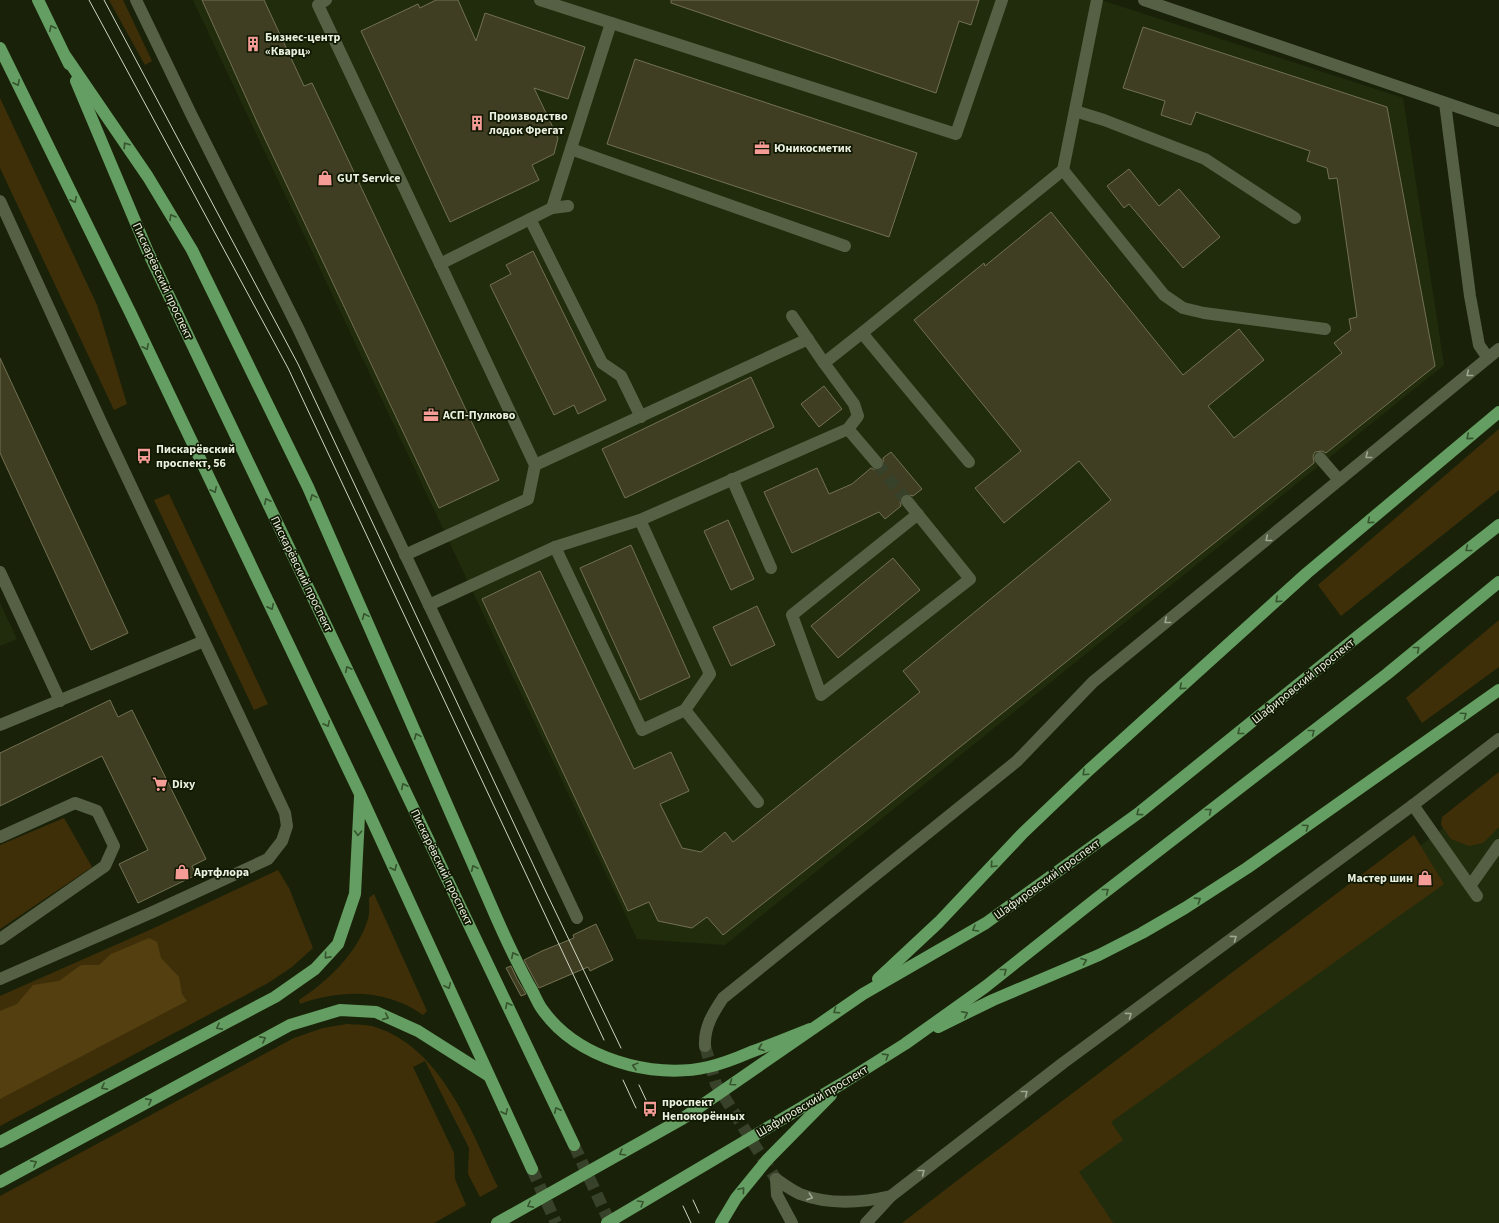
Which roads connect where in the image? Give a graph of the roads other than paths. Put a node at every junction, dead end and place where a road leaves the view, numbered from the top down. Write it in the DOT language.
graph roads {
  1 [pos="38,0"];
  2 [pos="136,0"];
  3 [pos="326,0"];
  4 [pos="540,0"];
  5 [pos="1002,0"];
  6 [pos="1097,0"];
  7 [pos="1144,0"];
  8 [pos="611,23"];
  9 [pos="0,48"];
  10 [pos="66,57"];
  11 [pos="1445,103"];
  12 [pos="1075,111"];
  13 [pos="1499,121"];
  14 [pos="571,149"];
  15 [pos="1063,170"];
  16 [pos="0,201"];
  17 [pos="568,206"];
  18 [pos="552,208"];
  19 [pos="1295,218"];
  20 [pos="530,219"];
  21 [pos="845,246"];
  22 [pos="440,264"];
  23 [pos="792,316"];
  24 [pos="1325,329"];
  25 [pos="862,333"];
  26 [pos="808,339"];
  27 [pos="1499,349"];
  28 [pos="1488,358"];
  29 [pos="824,363"];
  30 [pos="1499,412"];
  31 [pos="641,417"];
  32 [pos="848,429"];
  33 [pos="1320,458"];
  34 [pos="969,462"];
  35 [pos="877,463"];
  36 [pos="535,465"];
  37 [pos="732,479"];
  38 [pos="1339,480"];
  39 [pos="907,501"];
  40 [pos="918,514"];
  41 [pos="640,520"];
  42 [pos="1499,525"];
  43 [pos="555,547"];
  44 [pos="406,555"];
  45 [pos="771,568"];
  46 [pos="0,572"];
  47 [pos="1499,582"];
  48 [pos="429,605"];
  49 [pos="204,641"];
  50 [pos="1499,690"];
  51 [pos="60,702"];
  52 [pos="685,710"];
  53 [pos="0,725"];
  54 [pos="1499,739"];
  55 [pos="360,794"];
  56 [pos="758,802"];
  57 [pos="1413,805"];
  58 [pos="0,837"];
  59 [pos="1499,845"];
  60 [pos="1470,886"];
  61 [pos="1477,896"];
  62 [pos="577,918"];
  63 [pos="0,939"];
  64 [pos="0,979"];
  65 [pos="863,994"];
  66 [pos="810,1029"];
  67 [pos="905,1044"];
  68 [pos="705,1046"];
  69 [pos="489,1076"];
  70 [pos="843,1083"];
  71 [pos="0,1142"];
  72 [pos="574,1145"];
  73 [pos="532,1169"];
  74 [pos="0,1182"];
  75 [pos="891,1196"];
  76 [pos="497,1223"];
  77 [pos="607,1223"];
  78 [pos="721,1223"];
  79 [pos="792,1223"];
  80 [pos="866,1223"];
  10 -- 1 [label="main road, Пискарёвский проспект, one-way"];
  2 -- 44 [label="street"];
  3 -- 22 [label="street"];
  4 -- 8 [label="street"];
  5 -- 8 [label="street"];
  6 -- 12 [label="street"];
  7 -- 11 [label="street"];
  8 -- 14 [label="street"];
  9 -- 55 [label="main road, one-way"];
  66 -- 10 [label="main road, one-way"];
  72 -- 10 [label="main road, Пискарёвский проспект, one-way"];
  11 -- 13 [label="street"];
  11 -- 28 [label="street"];
  12 -- 15 [label="street"];
  12 -- 19 [label="street"];
  14 -- 18 [label="street"];
  14 -- 21 [label="street"];
  15 -- 24 [label="street"];
  15 -- 25 [label="street"];
  16 -- 49 [label="street"];
  17 -- 18 [label="street"];
  18 -- 20 [label="street"];
  20 -- 22 [label="street"];
  20 -- 31 [label="street"];
  22 -- 36 [label="street"];
  23 -- 26 [label="street"];
  25 -- 29 [label="street"];
  25 -- 34 [label="street"];
  26 -- 29 [label="street"];
  26 -- 31 [label="street"];
  27 -- 28 [label="street"];
  28 -- 38 [label="street, one-way"];
  29 -- 32 [label="street"];
  30 -- 65 [label="main road, one-way"];
  31 -- 36 [label="street"];
  32 -- 35 [label="street"];
  32 -- 37 [label="street"];
  33 -- 38 [label="street"];
  36 -- 44 [label="street"];
  37 -- 41 [label="street"];
  37 -- 45 [label="street"];
  38 -- 68 [label="street, one-way"];
  39 -- 40 [label="street"];
  40 -- 40 [label="street"];
  41 -- 43 [label="street"];
  41 -- 52 [label="street"];
  42 -- 65 [label="main road, Шафировский проспект, one-way"];
  43 -- 48 [label="street"];
  43 -- 52 [label="street"];
  44 -- 48 [label="street"];
  46 -- 51 [label="street"];
  67 -- 47 [label="main road, Шафировский проспект, one-way"];
  48 -- 62 [label="street"];
  49 -- 51 [label="street"];
  49 -- 64 [label="street"];
  67 -- 50 [label="main road, one-way"];
  51 -- 53 [label="street"];
  52 -- 56 [label="street"];
  54 -- 57 [label="street"];
  55 -- 69 [label="main road, one-way"];
  55 -- 71 [label="main road, one-way"];
  57 -- 60 [label="street"];
  75 -- 57 [label="street, one-way"];
  58 -- 63 [label="street"];
  59 -- 60 [label="street"];
  60 -- 61 [label="street"];
  65 -- 66 [label="main road, Шафировский проспект, one-way"];
  66 -- 76 [label="main road, Шафировский проспект, one-way"];
  70 -- 67 [label="main road, Шафировский проспект, one-way"];
  69 -- 73 [label="main road, one-way"];
  74 -- 69 [label="main road, one-way"];
  77 -- 70 [label="main road, Шафировский проспект, one-way"];
  78 -- 70 [label="main road, one-way"];
  79 -- 75 [label="street, one-way"];
  75 -- 80 [label="street"];
}
